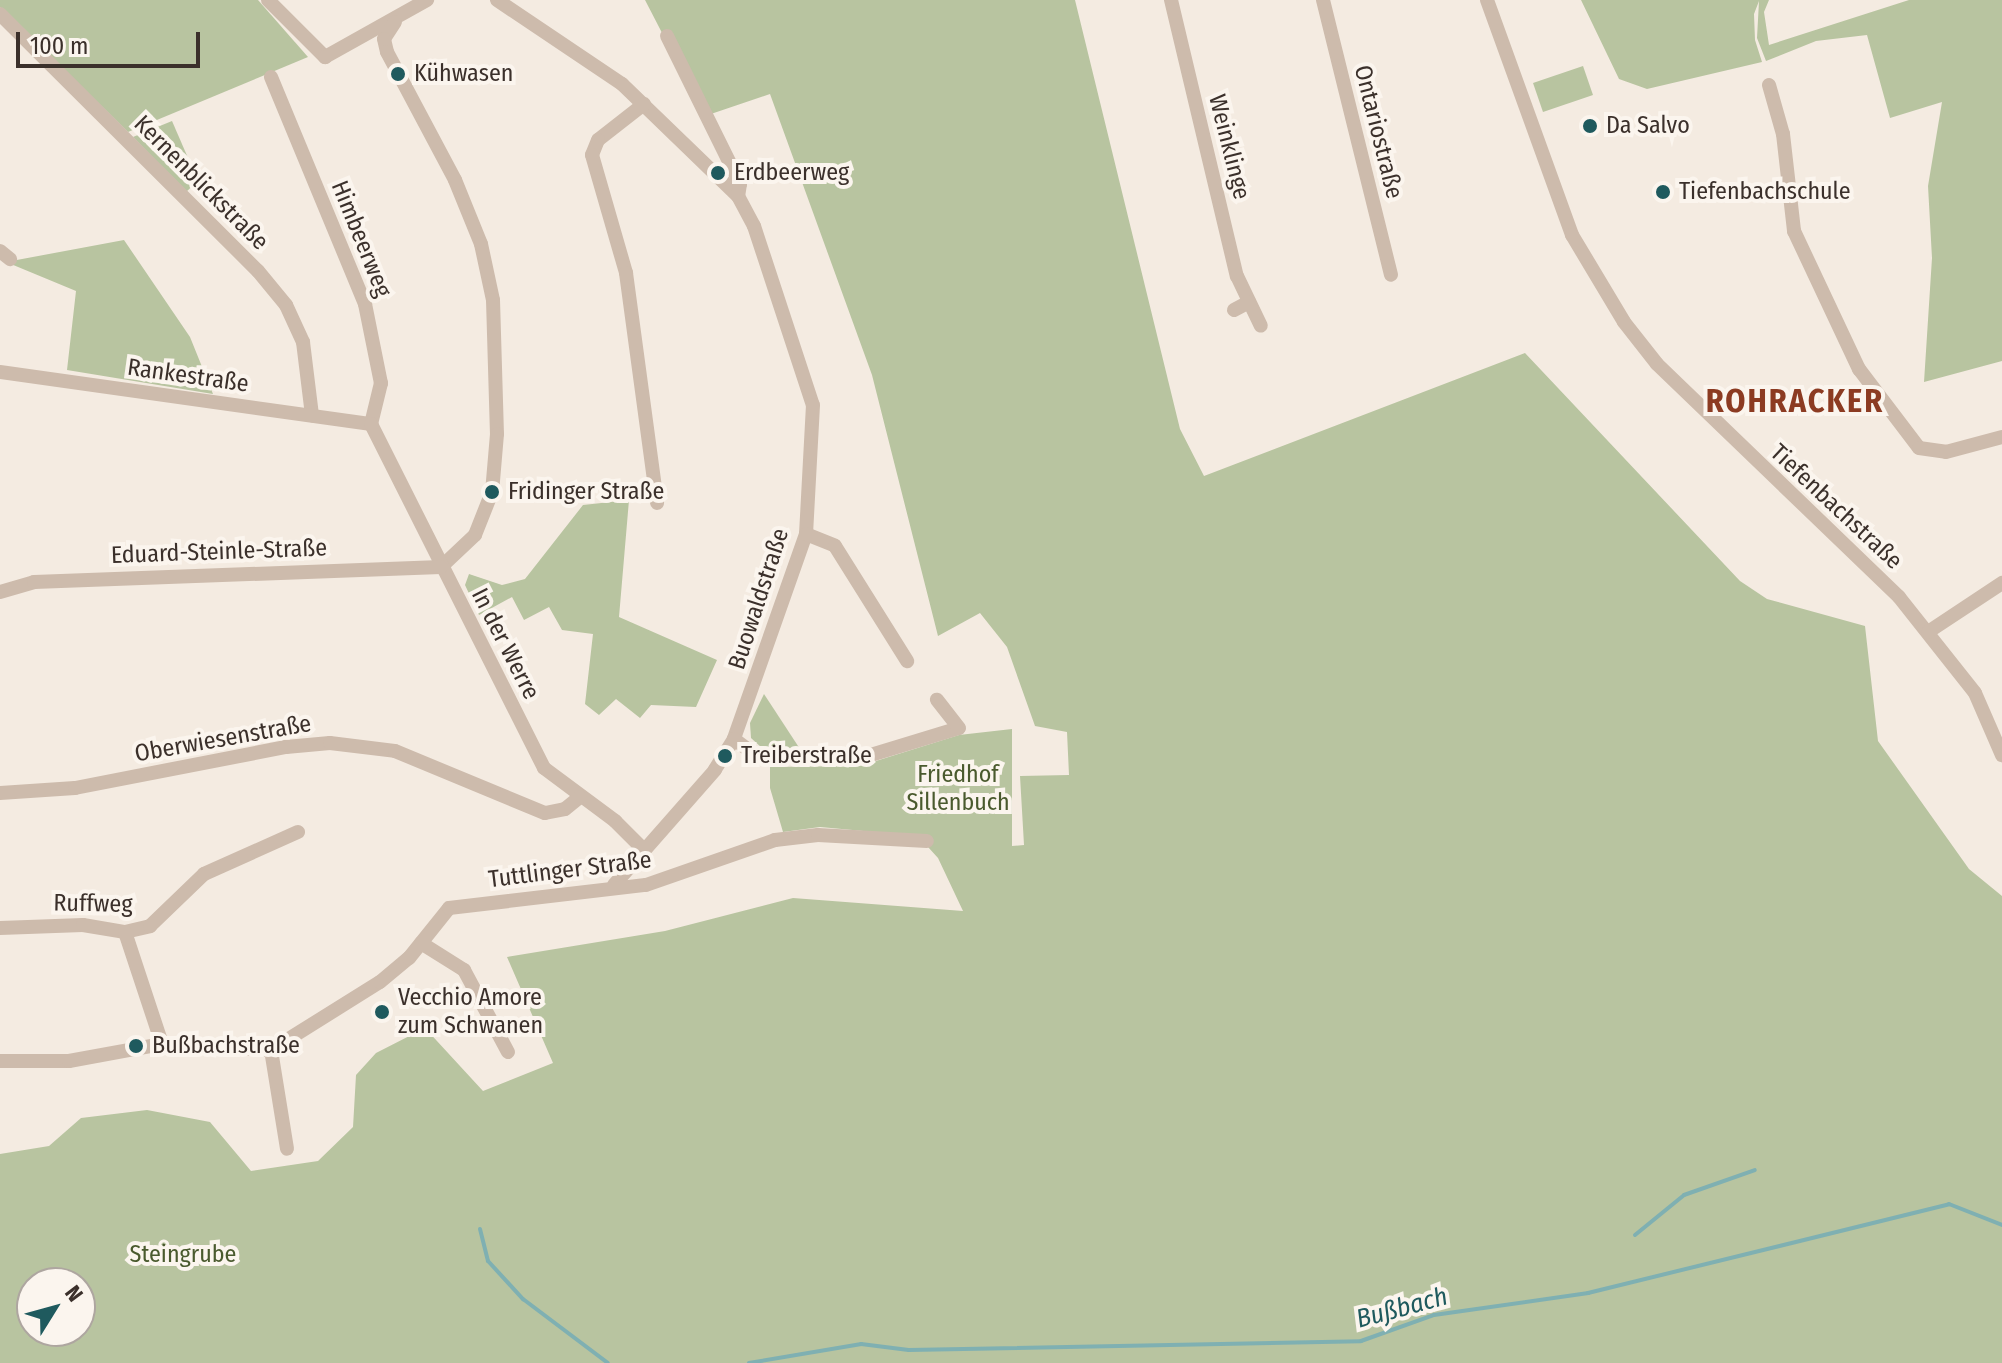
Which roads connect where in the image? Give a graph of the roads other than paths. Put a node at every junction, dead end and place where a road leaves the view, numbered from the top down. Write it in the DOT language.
graph roads {
  1 [pos="268,0"];
  2 [pos="427,0"];
  3 [pos="497,0"];
  4 [pos="1171,0"];
  5 [pos="1323,0"];
  6 [pos="1487,0"];
  7 [pos="0,14"];
  8 [pos="395,22"];
  9 [pos="667,36"];
  10 [pos="271,77"];
  11 [pos="1769,85"];
  12 [pos="644,104"];
  13 [pos="738,196"];
  14 [pos="1391,275"];
  15 [pos="1249,302"];
  16 [pos="1234,310"];
  17 [pos="1261,326"];
  18 [pos="0,372"];
  19 [pos="312,415"];
  20 [pos="371,424"];
  21 [pos="2002,437"];
  22 [pos="657,503"];
  23 [pos="806,534"];
  24 [pos="441,567"];
  25 [pos="2002,583"];
  26 [pos="0,592"];
  27 [pos="1928,632"];
  28 [pos="907,661"];
  29 [pos="937,700"];
  30 [pos="734,739"];
  31 [pos="1999,739"];
  32 [pos="2002,755"];
  33 [pos="0,793"];
  34 [pos="580,797"];
  35 [pos="298,832"];
  36 [pos="927,841"];
  37 [pos="643,849"];
  38 [pos="614,885"];
  39 [pos="0,928"];
  40 [pos="125,932"];
  41 [pos="421,943"];
  42 [pos="162,1044"];
  43 [pos="271,1050"];
  44 [pos="508,1052"];
  45 [pos="0,1061"];
  46 [pos="287,1149"];
  1 -- 8 [label="street"];
  2 -- 8 [label="street"];
  3 -- 12 [label="street, Buowaldstraße"];
  4 -- 15 [label="street, Weinklinge"];
  5 -- 14 [label="street, Ontariostraße"];
  6 -- 27 [label="street, Tiefenbachstraße"];
  7 -- 19 [label="street, Kernenblickstraße"];
  8 -- 24 [label="street"];
  9 -- 13 [label="street, Buowaldstraße"];
  10 -- 20 [label="street, Himbeerweg"];
  11 -- 21 [label="street"];
  12 -- 13 [label="street, Buowaldstraße"];
  12 -- 22 [label="street"];
  13 -- 23 [label="street, Buowaldstraße"];
  15 -- 16 [label="street"];
  15 -- 17 [label="street, Weinklinge"];
  18 -- 19 [label="street, Rankestraße"];
  19 -- 20 [label="street, Rankestraße"];
  20 -- 24 [label="street, In der Werre"];
  23 -- 28 [label="street"];
  23 -- 30 [label="street, Buowaldstraße"];
  24 -- 26 [label="street, Eduard-Steinle-Straße"];
  24 -- 34 [label="street, In der Werre"];
  25 -- 27 [label="street"];
  27 -- 31 [label="street, Tiefenbachstraße"];
  29 -- 30 [label="street"];
  30 -- 37 [label="street, Buowaldstraße"];
  31 -- 32 [label="street, Tiefenbachstraße"];
  33 -- 34 [label="street, Oberwiesenstraße"];
  34 -- 37 [label="street, In der Werre"];
  35 -- 40 [label="street, Ruffweg"];
  36 -- 38 [label="street, Tuttlinger Straße"];
  37 -- 38 [label="street, Buowaldstraße"];
  38 -- 41 [label="street, Tuttlinger Straße"];
  39 -- 40 [label="street, Ruffweg"];
  40 -- 42 [label="street"];
  41 -- 43 [label="street, Tuttlinger Straße"];
  41 -- 44 [label="street"];
  42 -- 43 [label="street"];
  42 -- 45 [label="street"];
  43 -- 46 [label="street"];
}
